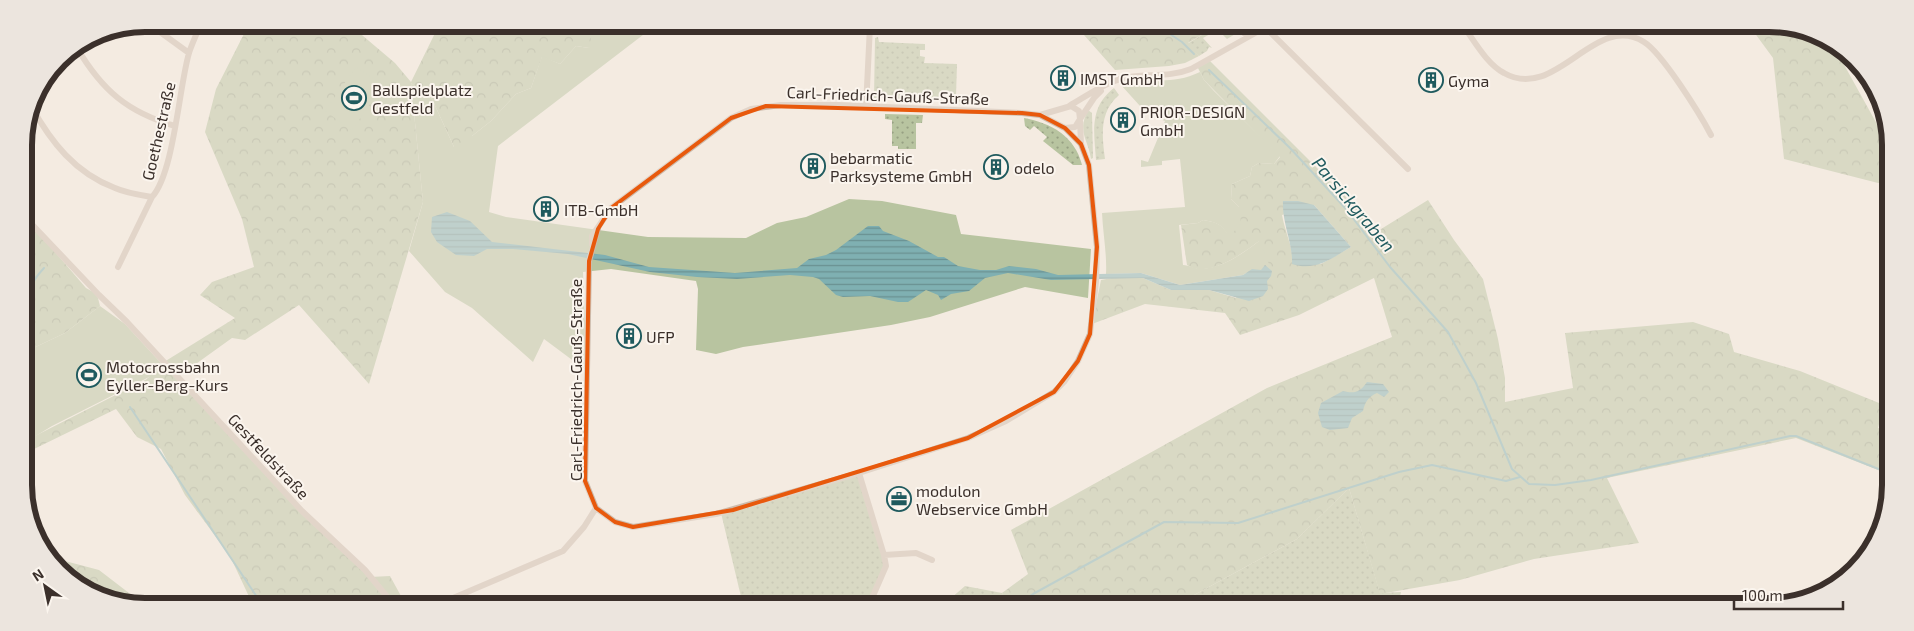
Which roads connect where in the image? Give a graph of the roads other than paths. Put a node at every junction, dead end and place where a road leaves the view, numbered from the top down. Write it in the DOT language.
graph roads {
  1 [pos="1243,32"];
  2 [pos="1257,32"];
  3 [pos="1271,32"];
  4 [pos="1468,32"];
  5 [pos="161,33"];
  6 [pos="197,33"];
  7 [pos="870,33"];
  8 [pos="1248,38"];
  9 [pos="189,53"];
  10 [pos="81,54"];
  11 [pos="1110,84"];
  12 [pos="866,107"];
  13 [pos="1065,107"];
  14 [pos="37,115"];
  15 [pos="1040,115"];
  16 [pos="1080,120"];
  17 [pos="175,126"];
  18 [pos="1063,126"];
  19 [pos="1711,135"];
  20 [pos="1081,144"];
  21 [pos="1408,169"];
  22 [pos="152,197"];
  23 [pos="33,225"];
  24 [pos="118,267"];
  25 [pos="859,473"];
  26 [pos="596,508"];
  27 [pos="884,555"];
  28 [pos="932,560"];
  29 [pos="388,598"];
  30 [pos="453,598"];
  31 [pos="873,598"];
  1 -- 8 [label="street"];
  2 -- 8 [label="street, Carl-Friedrich-Gauß-Straße"];
  3 -- 21 [label="street"];
  4 -- 19 [label="street"];
  5 -- 9 [label="street"];
  6 -- 9 [label="street, Goethestraße"];
  7 -- 12 [label="street"];
  8 -- 11 [label="street, Carl-Friedrich-Gauß-Straße"];
  9 -- 17 [label="street, Goethestraße"];
  10 -- 17 [label="street"];
  11 -- 13 [label="street, Carl-Friedrich-Gauß-Straße"];
  11 -- 16 [label="street, Carl-Friedrich-Gauß-Straße"];
  12 -- 15 [label="street, Carl-Friedrich-Gauß-Straße"];
  12 -- 26 [label="street, Carl-Friedrich-Gauß-Straße"];
  13 -- 15 [label="street, Carl-Friedrich-Gauß-Straße"];
  13 -- 16 [label="street"];
  13 -- 18 [label="street"];
  14 -- 22 [label="street"];
  15 -- 18 [label="street, Carl-Friedrich-Gauß-Straße"];
  16 -- 18 [label="street"];
  16 -- 20 [label="street, Carl-Friedrich-Gauß-Straße"];
  17 -- 22 [label="street, Goethestraße"];
  18 -- 20 [label="street, Carl-Friedrich-Gauß-Straße"];
  20 -- 25 [label="street, Carl-Friedrich-Gauß-Straße"];
  22 -- 24 [label="street, Goethestraße"];
  23 -- 29 [label="street, Gestfeldstraße"];
  25 -- 26 [label="street, Carl-Friedrich-Gauß-Straße"];
  25 -- 27 [label="street"];
  26 -- 30 [label="street"];
  27 -- 28 [label="street"];
  27 -- 31 [label="street"];
}
